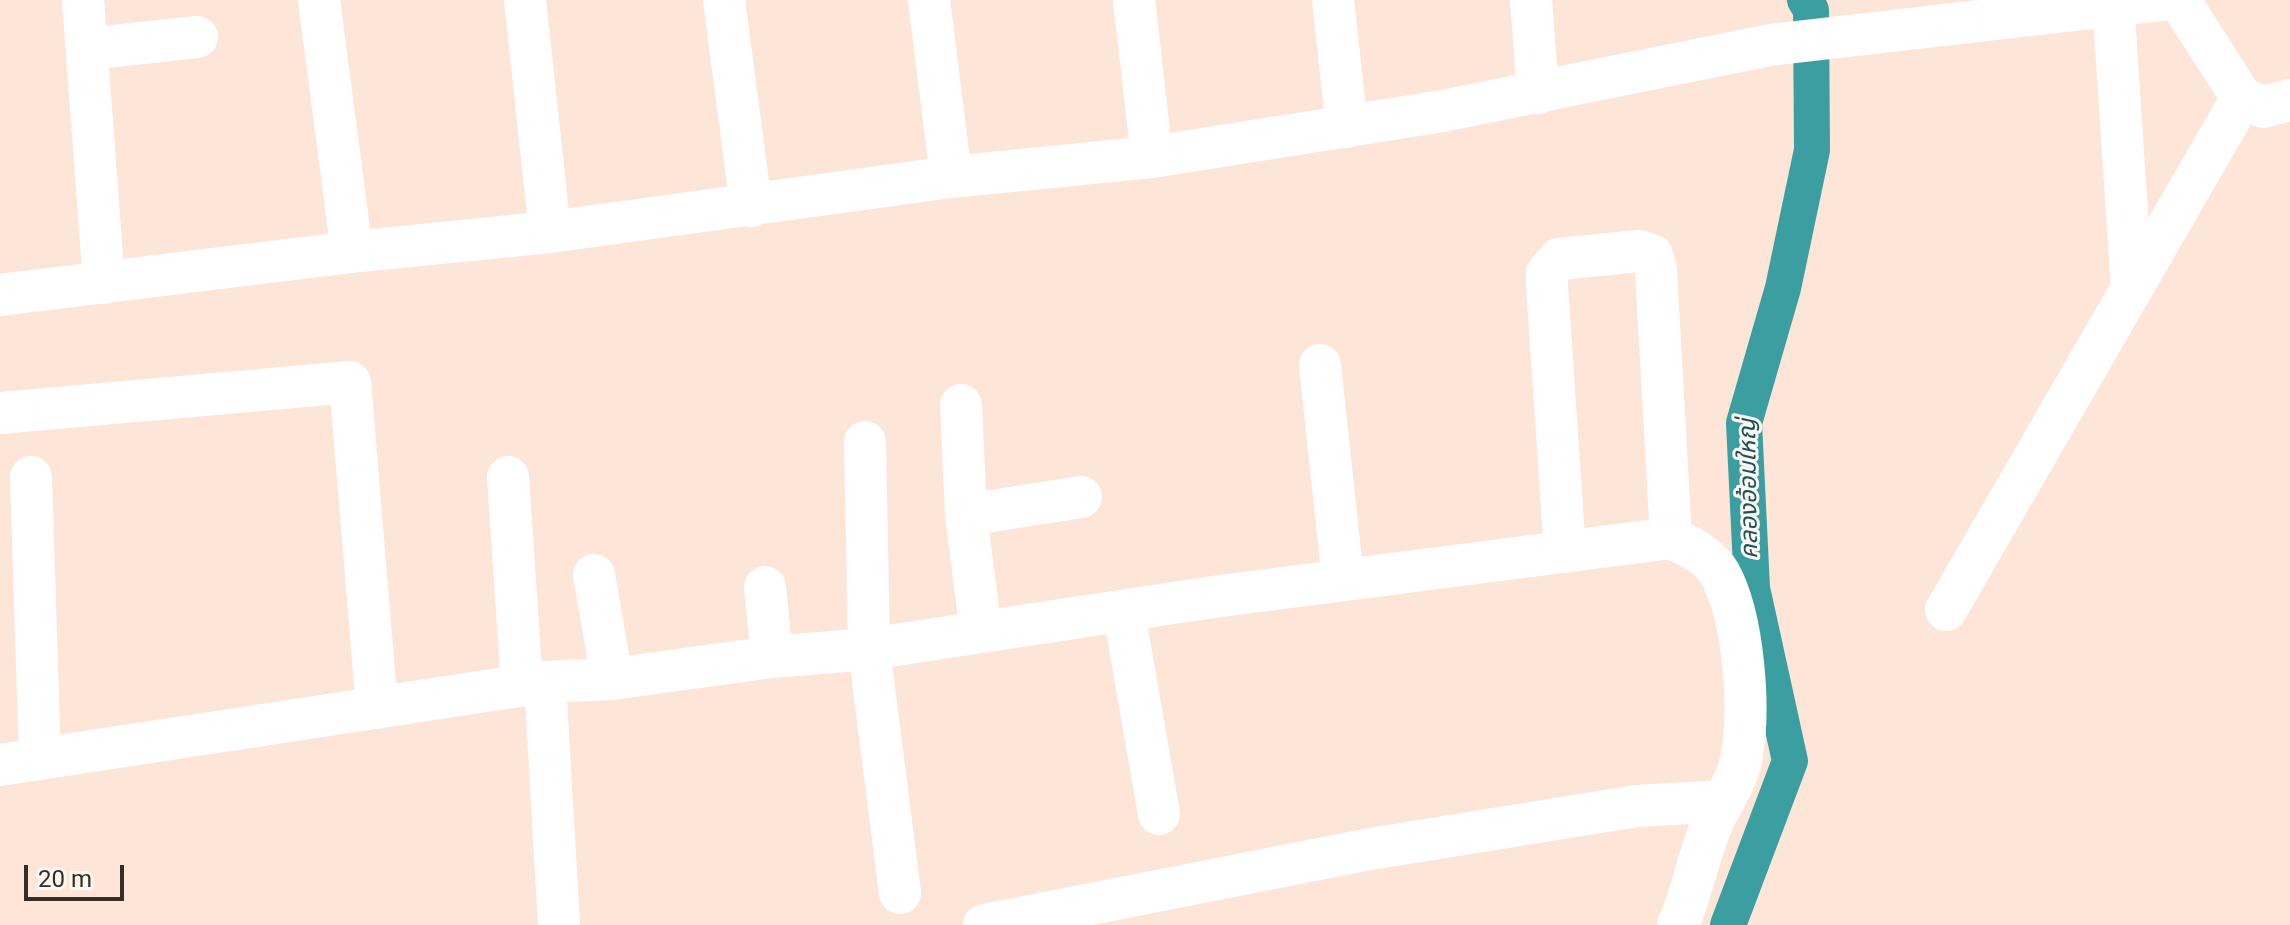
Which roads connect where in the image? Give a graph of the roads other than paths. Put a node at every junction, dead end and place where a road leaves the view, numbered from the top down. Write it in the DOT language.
graph roads {
  1 [pos="83,0"];
  2 [pos="319,0"];
  3 [pos="525,0"];
  4 [pos="724,0"];
  5 [pos="929,0"];
  6 [pos="1134,0"];
  7 [pos="1333,0"];
  8 [pos="1531,0"];
  9 [pos="2162,0"];
  10 [pos="2179,0"];
  11 [pos="2113,4"];
  12 [pos="2062,7"];
  13 [pos="197,37"];
  14 [pos="87,49"];
  15 [pos="1538,93"];
  16 [pos="2242,98"];
  17 [pos="2290,100"];
  18 [pos="1347,127"];
  19 [pos="1152,157"];
  20 [pos="951,177"];
  21 [pos="751,206"];
  22 [pos="550,232"];
  23 [pos="352,252"];
  24 [pos="104,283"];
  25 [pos="2132,289"];
  26 [pos="0,295"];
  27 [pos="1320,365"];
  28 [pos="961,405"];
  29 [pos="0,413"];
  30 [pos="865,442"];
  31 [pos="31,477"];
  32 [pos="508,477"];
  33 [pos="1081,497"];
  34 [pos="966,515"];
  35 [pos="1671,538"];
  36 [pos="1565,552"];
  37 [pos="594,575"];
  38 [pos="1343,580"];
  39 [pos="765,587"];
  40 [pos="1946,610"];
  41 [pos="1124,613"];
  42 [pos="981,632"];
  43 [pos="869,649"];
  44 [pos="772,657"];
  45 [pos="612,679"];
  46 [pos="533,684"];
  47 [pos="377,708"];
  48 [pos="40,759"];
  49 [pos="0,765"];
  50 [pos="1724,801"];
  51 [pos="1159,814"];
  52 [pos="900,893"];
  53 [pos="559,925"];
  54 [pos="984,925"];
  55 [pos="1678,925"];
  1 -- 14 [label="street"];
  2 -- 23 [label="street"];
  3 -- 22 [label="street"];
  4 -- 21 [label="street"];
  5 -- 20 [label="street"];
  6 -- 19 [label="street"];
  7 -- 18 [label="street"];
  8 -- 15 [label="street"];
  9 -- 11 [label="street"];
  10 -- 16 [label="street"];
  11 -- 12 [label="street"];
  11 -- 25 [label="street"];
  12 -- 15 [label="street"];
  13 -- 14 [label="street"];
  14 -- 24 [label="street"];
  15 -- 18 [label="street"];
  16 -- 17 [label="street"];
  16 -- 25 [label="street"];
  18 -- 19 [label="street"];
  19 -- 20 [label="street"];
  20 -- 21 [label="street"];
  21 -- 22 [label="street"];
  22 -- 23 [label="street"];
  23 -- 24 [label="street"];
  24 -- 26 [label="street"];
  25 -- 40 [label="street"];
  27 -- 38 [label="street"];
  28 -- 34 [label="street"];
  29 -- 47 [label="street"];
  30 -- 43 [label="street"];
  31 -- 48 [label="street"];
  32 -- 46 [label="street"];
  33 -- 34 [label="street"];
  34 -- 42 [label="street"];
  35 -- 36 [label="street"];
  35 -- 36 [label="street"];
  35 -- 50 [label="street"];
  36 -- 38 [label="street"];
  37 -- 45 [label="street"];
  38 -- 41 [label="street"];
  39 -- 44 [label="street"];
  41 -- 42 [label="street"];
  41 -- 51 [label="street"];
  42 -- 43 [label="street"];
  43 -- 44 [label="street"];
  43 -- 52 [label="street"];
  44 -- 45 [label="street"];
  45 -- 46 [label="street"];
  46 -- 47 [label="street"];
  46 -- 53 [label="street"];
  47 -- 48 [label="street"];
  48 -- 49 [label="street"];
  50 -- 54 [label="street"];
  50 -- 55 [label="street"];
}
